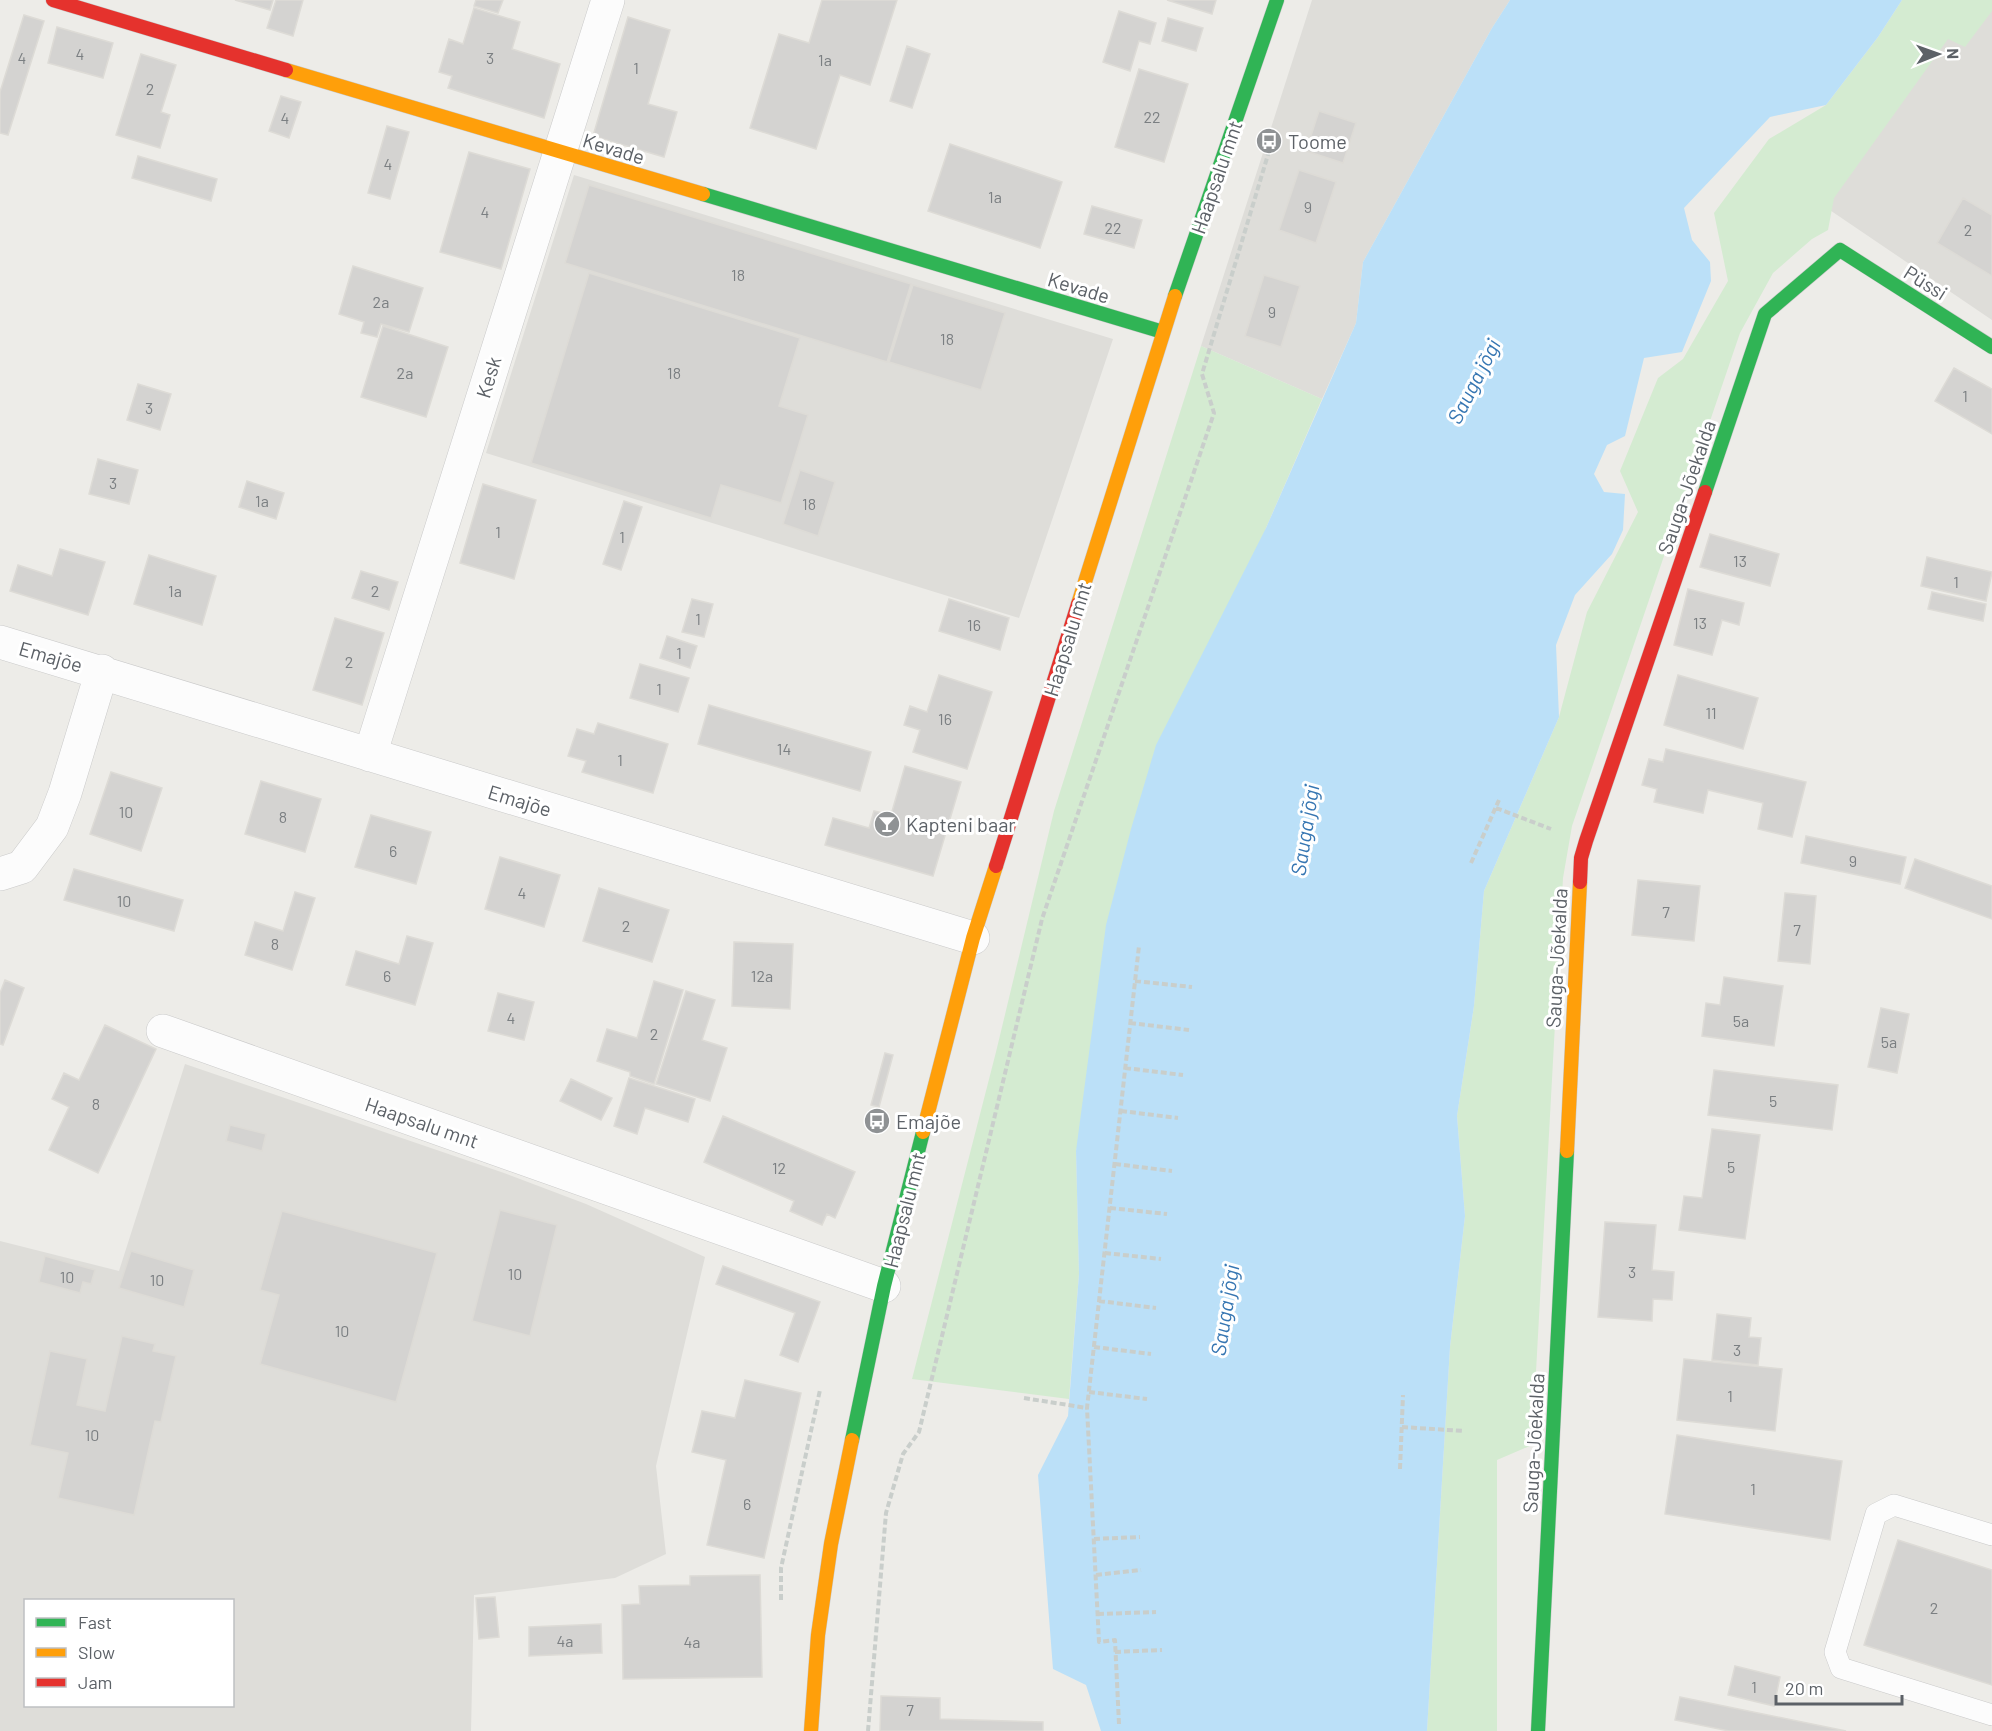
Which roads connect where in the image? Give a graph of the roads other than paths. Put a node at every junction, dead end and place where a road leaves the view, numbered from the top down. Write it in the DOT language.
graph roads {
  1 [pos="53,0"];
  2 [pos="608,0"];
  3 [pos="1277,0"];
  4 [pos="558,152"];
  5 [pos="1840,250"];
  6 [pos="1163,332"];
  7 [pos="1992,347"];
  8 [pos="0,642"];
  9 [pos="102,671"];
  10 [pos="370,754"];
  11 [pos="0,874"];
  12 [pos="973,938"];
  13 [pos="163,1031"];
  14 [pos="884,1286"];
  15 [pos="1992,1535"];
  16 [pos="1992,1715"];
  17 [pos="811,1731"];
  18 [pos="1538,1731"];
  1 -- 4 [label="street, Kevade"];
  2 -- 4 [label="street, Kesk"];
  3 -- 6 [label="street, Haapsalu mnt"];
  4 -- 6 [label="street, Kevade"];
  4 -- 10 [label="street, Kesk"];
  5 -- 7 [label="street, Püssi"];
  5 -- 18 [label="street, Sauga-Jõekalda"];
  6 -- 12 [label="street, Haapsalu mnt"];
  8 -- 9 [label="street, Emajõe"];
  9 -- 10 [label="street, Emajõe"];
  9 -- 11 [label="street, Emajõe"];
  10 -- 12 [label="street, Emajõe"];
  12 -- 14 [label="street, Haapsalu mnt"];
  13 -- 14 [label="street, Haapsalu mnt"];
  14 -- 17 [label="street, Haapsalu mnt"];
  15 -- 16 [label="lane"];
}
